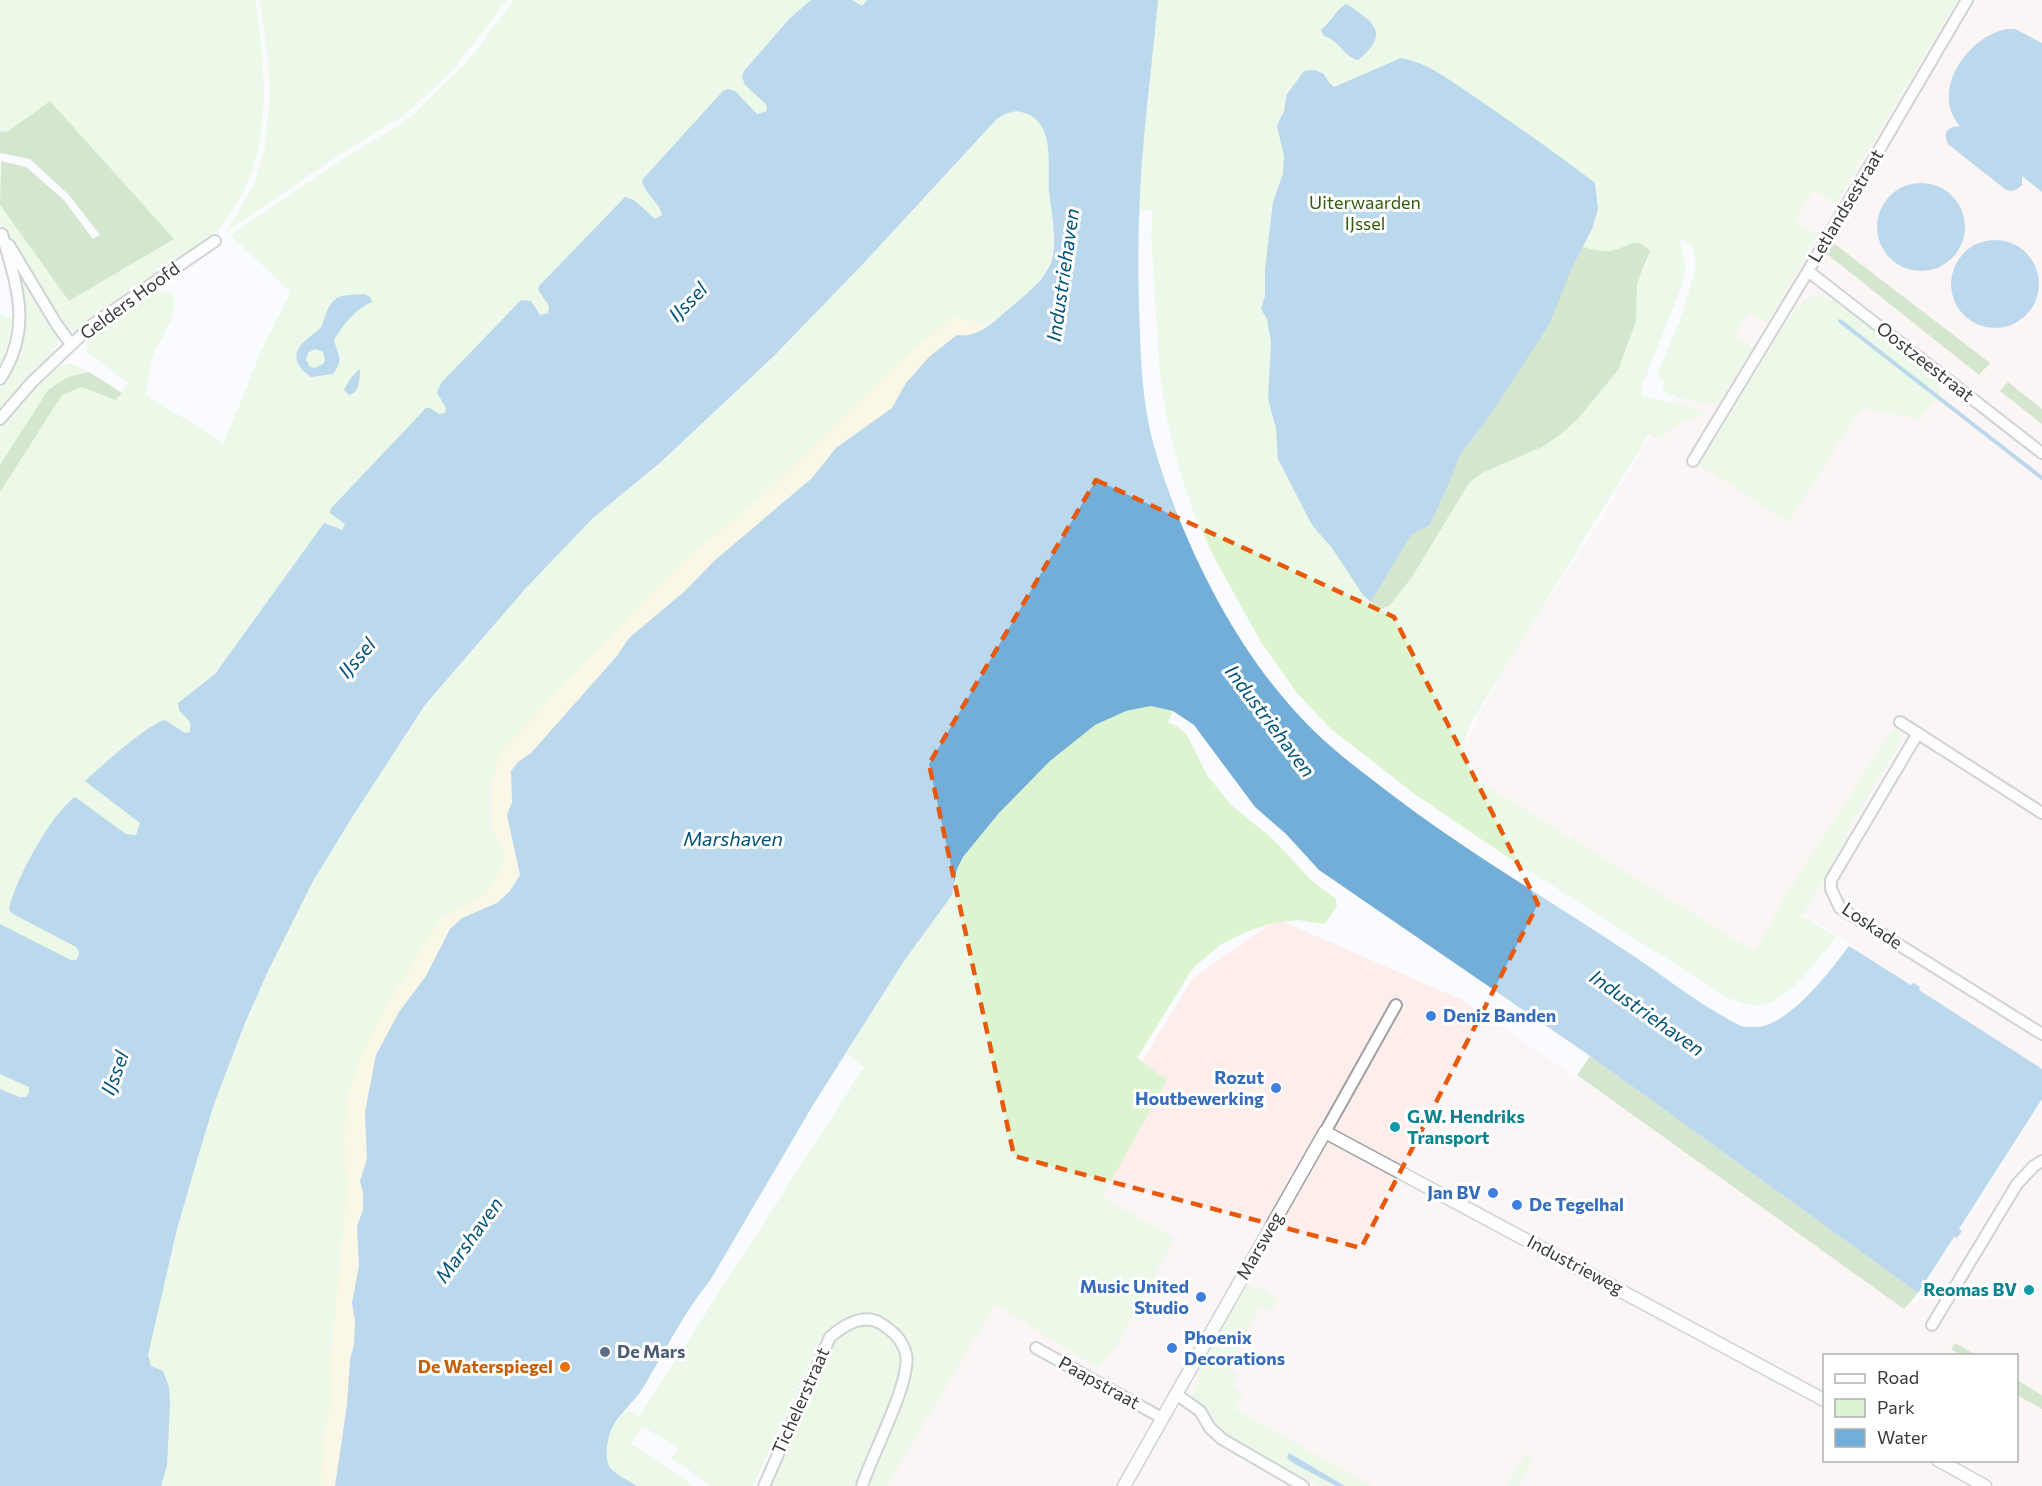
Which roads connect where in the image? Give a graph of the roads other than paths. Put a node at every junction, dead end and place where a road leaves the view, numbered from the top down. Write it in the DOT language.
graph roads {
  1 [pos="1967,0"];
  2 [pos="1,232"];
  3 [pos="214,241"];
  4 [pos="1808,271"];
  5 [pos="71,344"];
  6 [pos="0,379"];
  7 [pos="0,419"];
  8 [pos="2042,453"];
  9 [pos="1693,461"];
  10 [pos="1900,722"];
  11 [pos="1918,733"];
  12 [pos="2042,813"];
  13 [pos="1396,1005"];
  14 [pos="2042,1034"];
  15 [pos="1325,1132"];
  16 [pos="2042,1161"];
  17 [pos="1932,1325"];
  18 [pos="1036,1348"];
  19 [pos="1176,1394"];
  20 [pos="1823,1399"];
  21 [pos="1162,1418"];
  22 [pos="1940,1462"];
  23 [pos="764,1486"];
  24 [pos="862,1486"];
  25 [pos="1124,1486"];
  26 [pos="1303,1486"];
  27 [pos="1985,1486"];
  1 -- 4 [label="street, Letlandsestraat"];
  2 -- 5 [label="street"];
  2 -- 6 [label="street"];
  3 -- 5 [label="street, Gelders Hoofd"];
  4 -- 8 [label="street, Oostzeestraat"];
  4 -- 9 [label="street, Letlandsestraat"];
  5 -- 7 [label="street, Gelders Hoofd"];
  10 -- 11 [label="street"];
  11 -- 12 [label="street"];
  11 -- 14 [label="street, Loskade"];
  13 -- 15 [label="street, Marsweg"];
  15 -- 19 [label="street, Marsweg"];
  15 -- 20 [label="street, Industrieweg"];
  16 -- 17 [label="street"];
  18 -- 21 [label="street, Paapstraat"];
  19 -- 21 [label="street, Marsweg"];
  19 -- 26 [label="street"];
  21 -- 25 [label="street, Marsweg"];
  22 -- 27 [label="street"];
  23 -- 24 [label="street, Tichelerstraat"];
}
